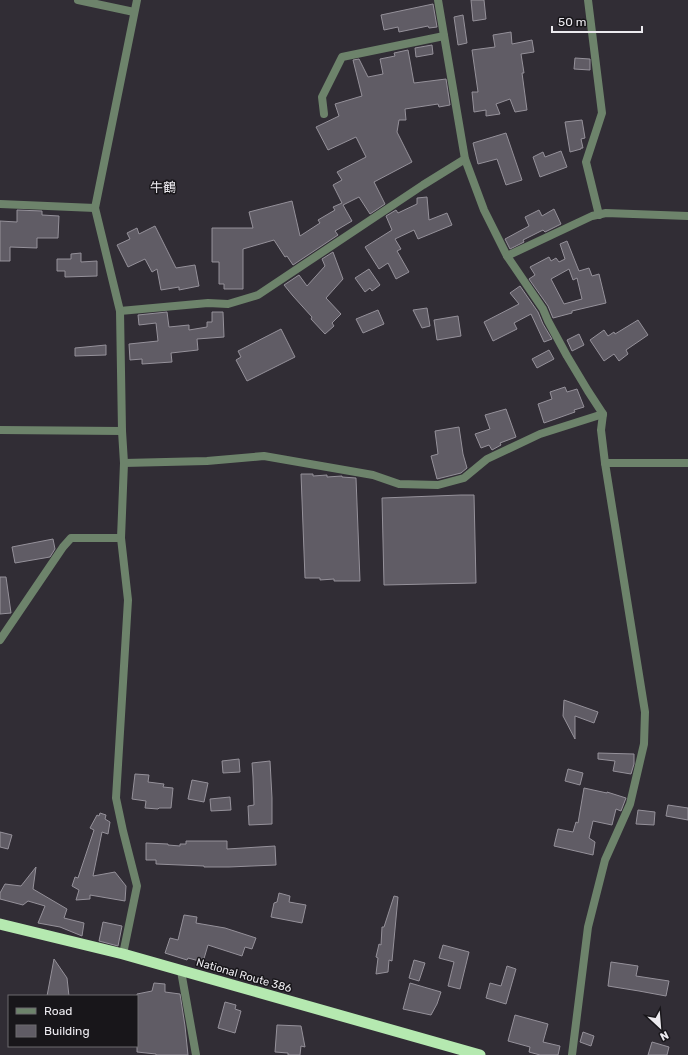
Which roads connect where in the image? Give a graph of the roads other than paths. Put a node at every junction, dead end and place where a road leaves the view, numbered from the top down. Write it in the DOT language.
graph roads {
  1 [pos="78,0"];
  2 [pos="137,0"];
  3 [pos="438,0"];
  4 [pos="588,0"];
  5 [pos="134,12"];
  6 [pos="444,36"];
  7 [pos="324,114"];
  8 [pos="465,159"];
  9 [pos="0,204"];
  10 [pos="95,208"];
  11 [pos="598,215"];
  12 [pos="688,216"];
  13 [pos="507,256"];
  14 [pos="120,310"];
  15 [pos="603,414"];
  16 [pos="0,430"];
  17 [pos="122,431"];
  18 [pos="124,463"];
  19 [pos="605,463"];
  20 [pos="688,463"];
  21 [pos="121,538"];
  22 [pos="0,640"];
  23 [pos="0,924"];
  24 [pos="123,954"];
  25 [pos="180,971"];
  26 [pos="196,1055"];
  27 [pos="480,1055"];
  28 [pos="572,1055"];
  1 -- 5 [label="street"];
  2 -- 5 [label="street"];
  3 -- 6 [label="street"];
  4 -- 11 [label="street"];
  5 -- 10 [label="street"];
  6 -- 7 [label="street"];
  6 -- 8 [label="street"];
  8 -- 13 [label="street"];
  8 -- 14 [label="street"];
  9 -- 10 [label="street"];
  10 -- 14 [label="street"];
  11 -- 12 [label="street"];
  11 -- 13 [label="street"];
  13 -- 15 [label="street"];
  14 -- 17 [label="street"];
  15 -- 18 [label="street"];
  15 -- 19 [label="street"];
  16 -- 17 [label="street"];
  17 -- 18 [label="street"];
  18 -- 21 [label="street"];
  19 -- 20 [label="street"];
  19 -- 28 [label="street"];
  21 -- 22 [label="street"];
  21 -- 24 [label="street"];
  23 -- 24 [label="highway, National Route 386"];
  24 -- 25 [label="highway, National Route 386"];
  25 -- 26 [label="street"];
  25 -- 27 [label="highway, National Route 386"];
}
